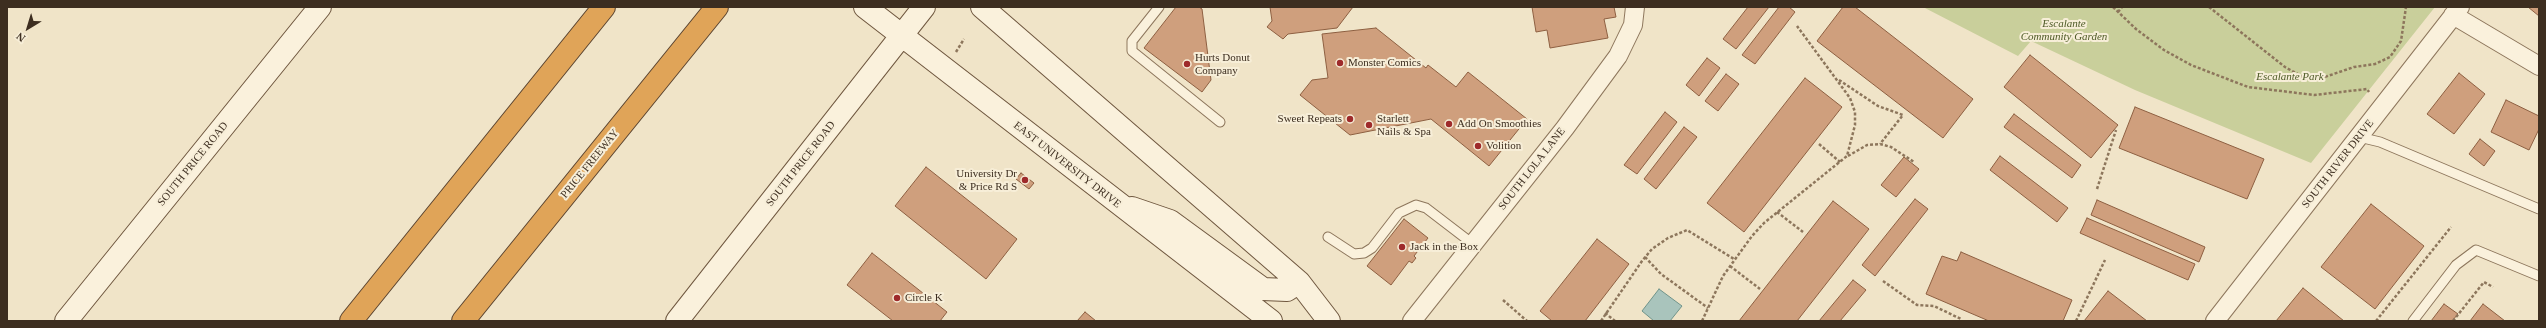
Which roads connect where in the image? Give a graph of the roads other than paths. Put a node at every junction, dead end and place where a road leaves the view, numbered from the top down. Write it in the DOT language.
graph roads {
  1 [pos="320,7"];
  2 [pos="604,7"];
  3 [pos="717,7"];
  4 [pos="865,7"];
  5 [pos="924,7"];
  6 [pos="982,7"];
  7 [pos="1159,7"];
  8 [pos="1635,7"];
  9 [pos="2457,11"];
  10 [pos="902,36"];
  11 [pos="2539,66"];
  12 [pos="1220,122"];
  13 [pos="2359,137"];
  14 [pos="1115,202"];
  15 [pos="2539,209"];
  16 [pos="1328,237"];
  17 [pos="1473,244"];
  18 [pos="2539,276"];
  19 [pos="1299,282"];
  20 [pos="66,321"];
  21 [pos="351,321"];
  22 [pos="463,321"];
  23 [pos="677,321"];
  24 [pos="1271,321"];
  25 [pos="1329,321"];
  26 [pos="1412,321"];
  27 [pos="2214,321"];
  28 [pos="2413,321"];
  1 -- 20 [label="main road, SOUTH PRICE ROAD"];
  2 -- 21 [label="highway"];
  3 -- 22 [label="highway, PRICE FREEWAY"];
  4 -- 10 [label="main road, EAST UNIVERSITY DRIVE"];
  5 -- 10 [label="main road, SOUTH PRICE ROAD"];
  6 -- 19 [label="main road"];
  7 -- 12 [label="lane"];
  8 -- 17 [label="street, SOUTH LOLA LANE"];
  9 -- 11 [label="street"];
  9 -- 13 [label="street, SOUTH RIVER DRIVE"];
  10 -- 14 [label="main road, EAST UNIVERSITY DRIVE"];
  10 -- 23 [label="main road, SOUTH PRICE ROAD"];
  13 -- 15 [label="lane"];
  13 -- 27 [label="street, SOUTH RIVER DRIVE"];
  14 -- 19 [label="main road"];
  14 -- 24 [label="main road, EAST UNIVERSITY DRIVE"];
  16 -- 17 [label="lane"];
  17 -- 26 [label="street, SOUTH LOLA LANE"];
  18 -- 28 [label="lane"];
  19 -- 25 [label="main road"];
}
